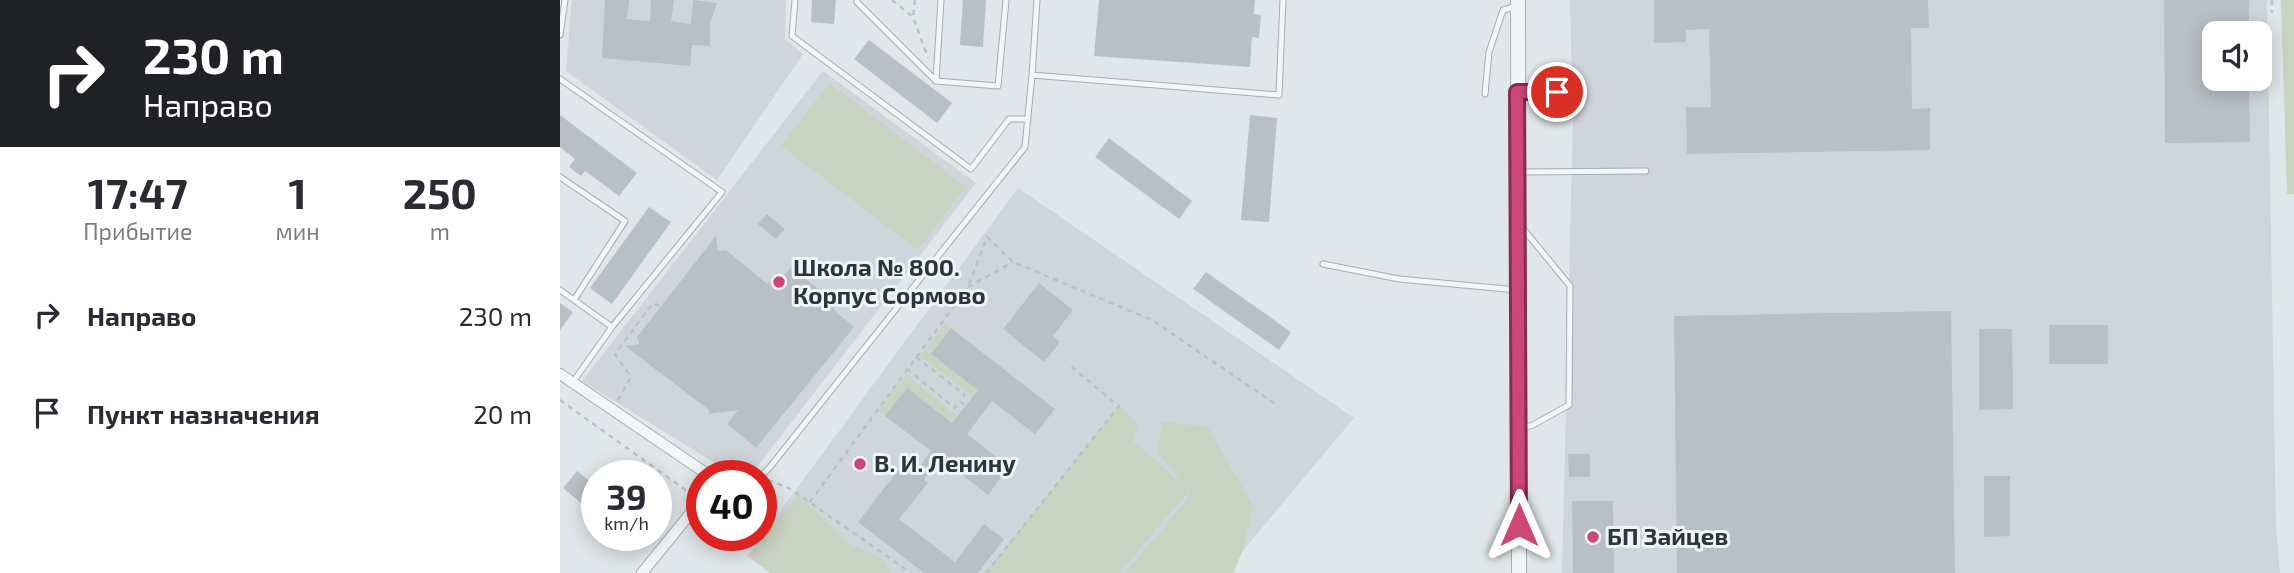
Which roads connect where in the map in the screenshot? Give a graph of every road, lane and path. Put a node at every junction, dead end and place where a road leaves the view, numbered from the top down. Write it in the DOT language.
graph roads {
  1 [pos="565,0"];
  2 [pos="795,0"];
  3 [pos="858,0"];
  4 [pos="892,0"];
  5 [pos="915,0"];
  6 [pos="941,0"];
  7 [pos="1006,0"];
  8 [pos="1037,0"];
  9 [pos="1283,0"];
  10 [pos="2272,0"];
  11 [pos="1518,3"];
  12 [pos="2272,13"];
  13 [pos="913,17"];
  14 [pos="560,35"];
  15 [pos="1032,75"];
  16 [pos="560,79"];
  17 [pos="936,81"];
  18 [pos="1517,92"];
  19 [pos="1485,93"];
  20 [pos="1577,93"];
  21 [pos="1028,120"];
  22 [pos="1646,171"];
  23 [pos="1517,172"];
  24 [pos="560,177"];
  25 [pos="1517,220"];
  26 [pos="1013,262"];
  27 [pos="1323,264"];
  28 [pos="968,287"];
  29 [pos="560,290"];
  30 [pos="1518,290"];
  31 [pos="574,300"];
  32 [pos="661,307"];
  33 [pos="612,327"];
  34 [pos="916,357"];
  35 [pos="1068,364"];
  36 [pos="907,369"];
  37 [pos="560,374"];
  38 [pos="573,382"];
  39 [pos="560,400"];
  40 [pos="960,401"];
  41 [pos="1277,405"];
  42 [pos="966,406"];
  43 [pos="611,409"];
  44 [pos="1519,430"];
  45 [pos="686,460"];
  46 [pos="776,460"];
  47 [pos="777,483"];
  48 [pos="686,489"];
  49 [pos="810,502"];
  50 [pos="686,519"];
  51 [pos="642,573"];
  52 [pos="911,573"];
  53 [pos="986,573"];
  54 [pos="1519,573"];
  1 -- 14 [label="lane"];
  2 -- 21 [label="lane"];
  3 -- 17 [label="lane"];
  4 -- 13 [label="path"];
  5 -- 13 [label="path"];
  6 -- 17 [label="lane"];
  7 -- 17 [label="lane"];
  8 -- 15 [label="lane"];
  9 -- 15 [label="lane"];
  10 -- 12 [label="path"];
  11 -- 18 [label="street"];
  11 -- 19 [label="lane"];
  13 -- 17 [label="path"];
  15 -- 21 [label="lane"];
  16 -- 33 [label="lane"];
  18 -- 20 [label="lane"];
  18 -- 23 [label="street"];
  21 -- 46 [label="lane"];
  22 -- 23 [label="lane"];
  23 -- 25 [label="street"];
  24 -- 31 [label="lane"];
  25 -- 30 [label="street"];
  25 -- 44 [label="lane"];
  26 -- 28 [label="path"];
  26 -- 28 [label="path"];
  26 -- 41 [label="path"];
  27 -- 30 [label="lane"];
  28 -- 34 [label="path"];
  29 -- 31 [label="lane"];
  30 -- 44 [label="street"];
  31 -- 33 [label="lane"];
  32 -- 43 [label="path"];
  33 -- 38 [label="lane"];
  34 -- 36 [label="path"];
  34 -- 40 [label="path"];
  35 -- 53 [label="path"];
  36 -- 40 [label="path"];
  36 -- 49 [label="path"];
  37 -- 38 [label="street"];
  38 -- 43 [label="street"];
  39 -- 48 [label="path"];
  40 -- 42 [label="path"];
  43 -- 45 [label="street"];
  44 -- 54 [label="street"];
  47 -- 49 [label="path"];
  49 -- 52 [label="path"];
  50 -- 51 [label="street"];
}
